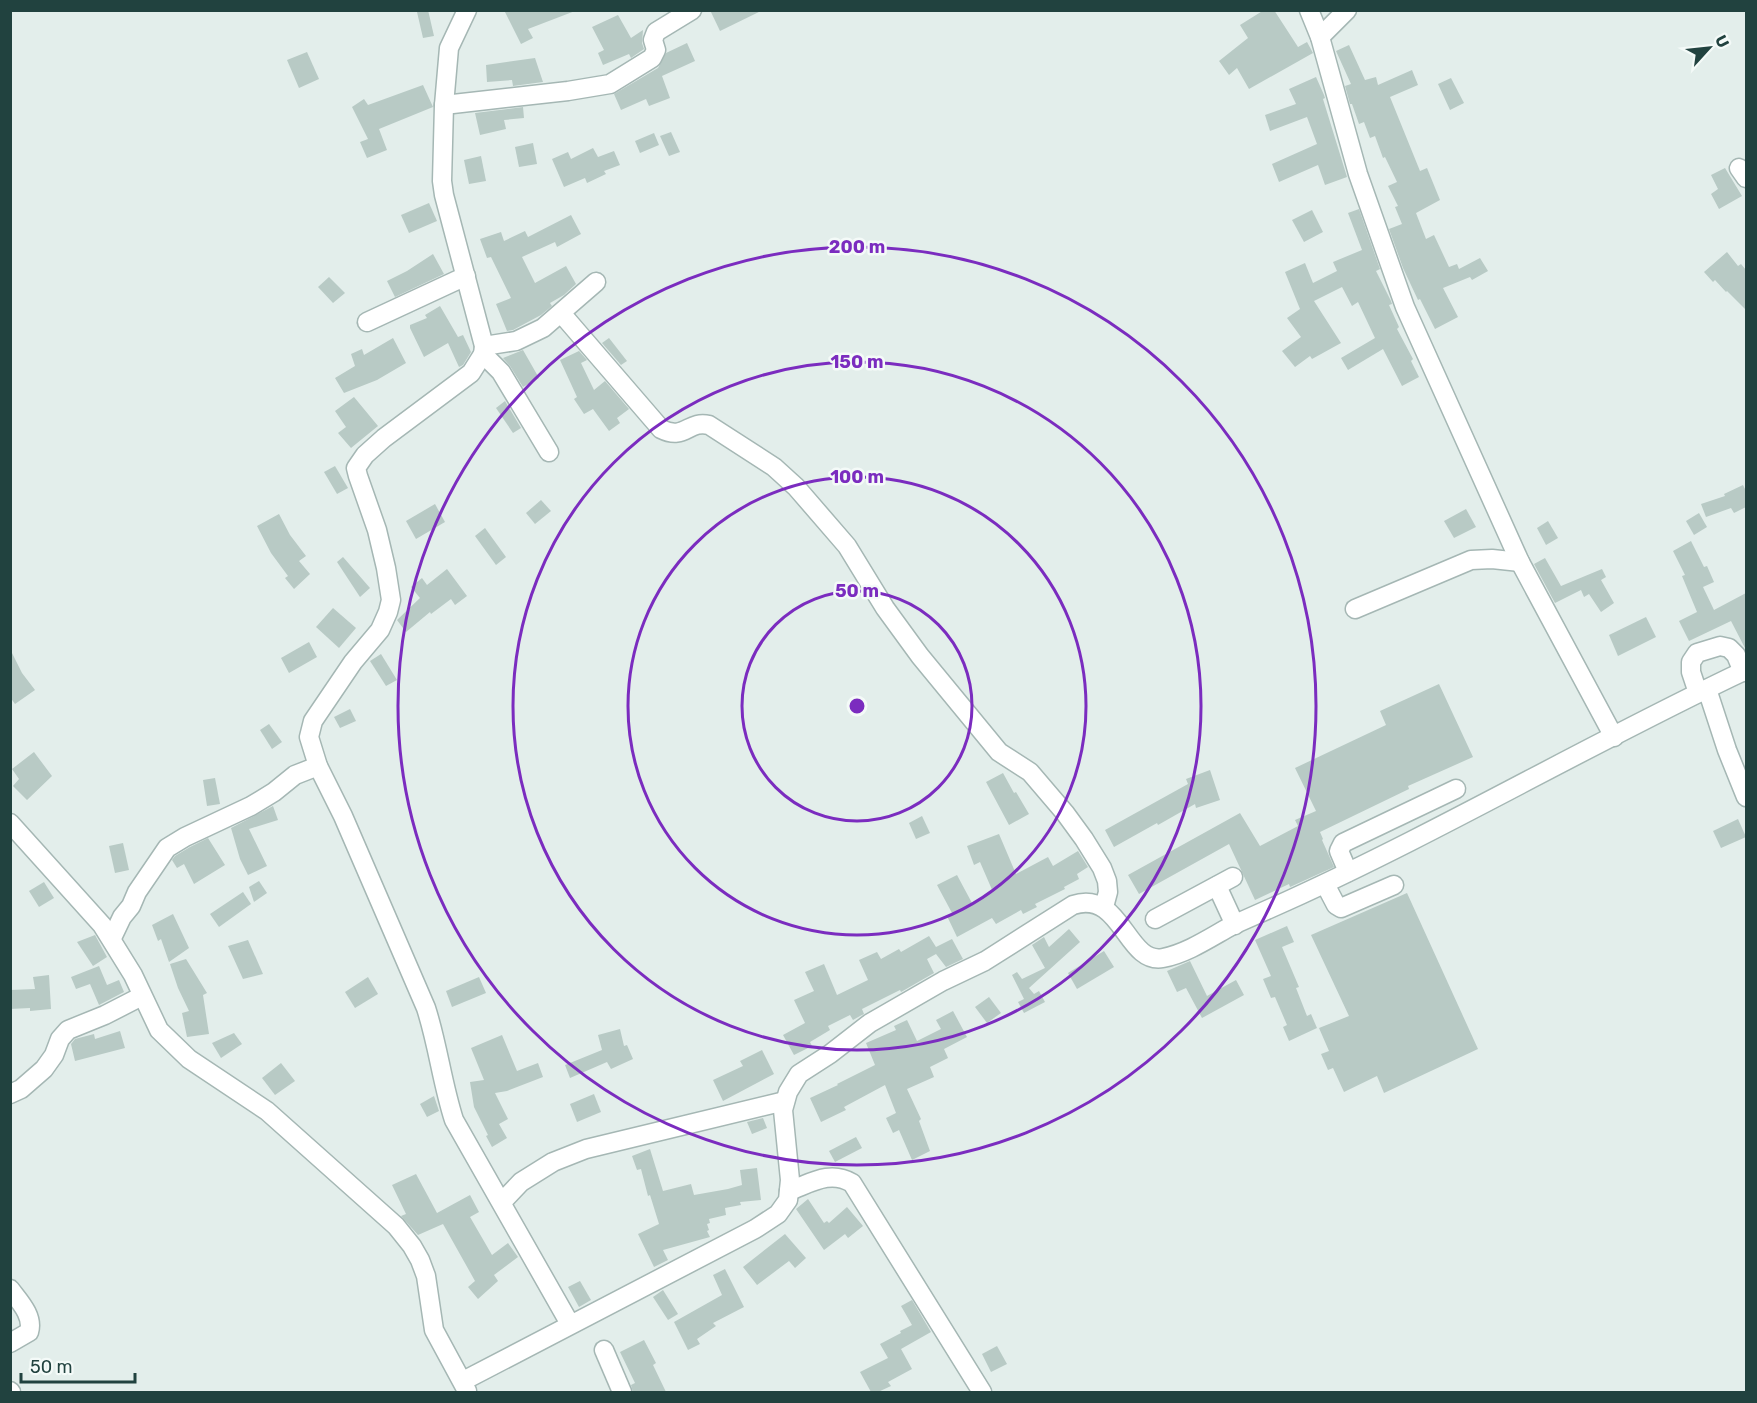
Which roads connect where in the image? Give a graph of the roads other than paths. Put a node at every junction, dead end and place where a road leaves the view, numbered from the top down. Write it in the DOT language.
graph roads {
  1 [pos="467,10"];
  2 [pos="692,10"];
  3 [pos="1310,10"];
  4 [pos="1347,10"];
  5 [pos="1320,37"];
  6 [pos="444,105"];
  7 [pos="466,276"];
  8 [pos="596,282"];
  9 [pos="561,313"];
  10 [pos="367,322"];
  11 [pos="483,350"];
  12 [pos="549,452"];
  13 [pos="1520,562"];
  14 [pos="1355,609"];
  15 [pos="1745,671"];
  16 [pos="1703,691"];
  17 [pos="1614,736"];
  18 [pos="318,766"];
  19 [pos="1456,789"];
  20 [pos="1746,796"];
  21 [pos="10,823"];
  22 [pos="1348,872"];
  23 [pos="1233,877"];
  24 [pos="1325,884"];
  25 [pos="1394,885"];
  26 [pos="1217,886"];
  27 [pos="1104,907"];
  28 [pos="1155,919"];
  29 [pos="1235,925"];
  30 [pos="112,939"];
  31 [pos="142,996"];
  32 [pos="10,1094"];
  33 [pos="785,1101"];
  34 [pos="789,1191"];
  35 [pos="502,1202"];
  36 [pos="10,1288"];
  37 [pos="570,1324"];
  38 [pos="10,1343"];
  39 [pos="604,1350"];
  40 [pos="465,1387"];
  41 [pos="622,1392"];
  42 [pos="981,1392"];
  1 -- 6 [label="street"];
  2 -- 6 [label="street"];
  3 -- 5 [label="street"];
  4 -- 5 [label="street"];
  5 -- 13 [label="street"];
  6 -- 7 [label="street"];
  7 -- 10 [label="street"];
  7 -- 11 [label="street"];
  8 -- 9 [label="street"];
  9 -- 11 [label="street"];
  9 -- 27 [label="street"];
  11 -- 12 [label="street"];
  11 -- 18 [label="street"];
  13 -- 14 [label="street"];
  13 -- 17 [label="street"];
  15 -- 16 [label="street"];
  15 -- 16 [label="street"];
  16 -- 17 [label="street"];
  16 -- 20 [label="street"];
  17 -- 22 [label="street"];
  18 -- 30 [label="street"];
  18 -- 35 [label="street"];
  19 -- 22 [label="street"];
  21 -- 30 [label="street"];
  22 -- 24 [label="street"];
  23 -- 26 [label="street"];
  24 -- 25 [label="street"];
  24 -- 29 [label="street"];
  26 -- 28 [label="street"];
  26 -- 29 [label="street"];
  27 -- 29 [label="street"];
  27 -- 33 [label="street"];
  30 -- 31 [label="street"];
  31 -- 32 [label="street"];
  31 -- 40 [label="street"];
  33 -- 34 [label="street"];
  33 -- 35 [label="street"];
  34 -- 37 [label="street"];
  34 -- 42 [label="street"];
  35 -- 37 [label="street"];
  36 -- 38 [label="street"];
  37 -- 40 [label="street"];
  39 -- 41 [label="street"];
}
